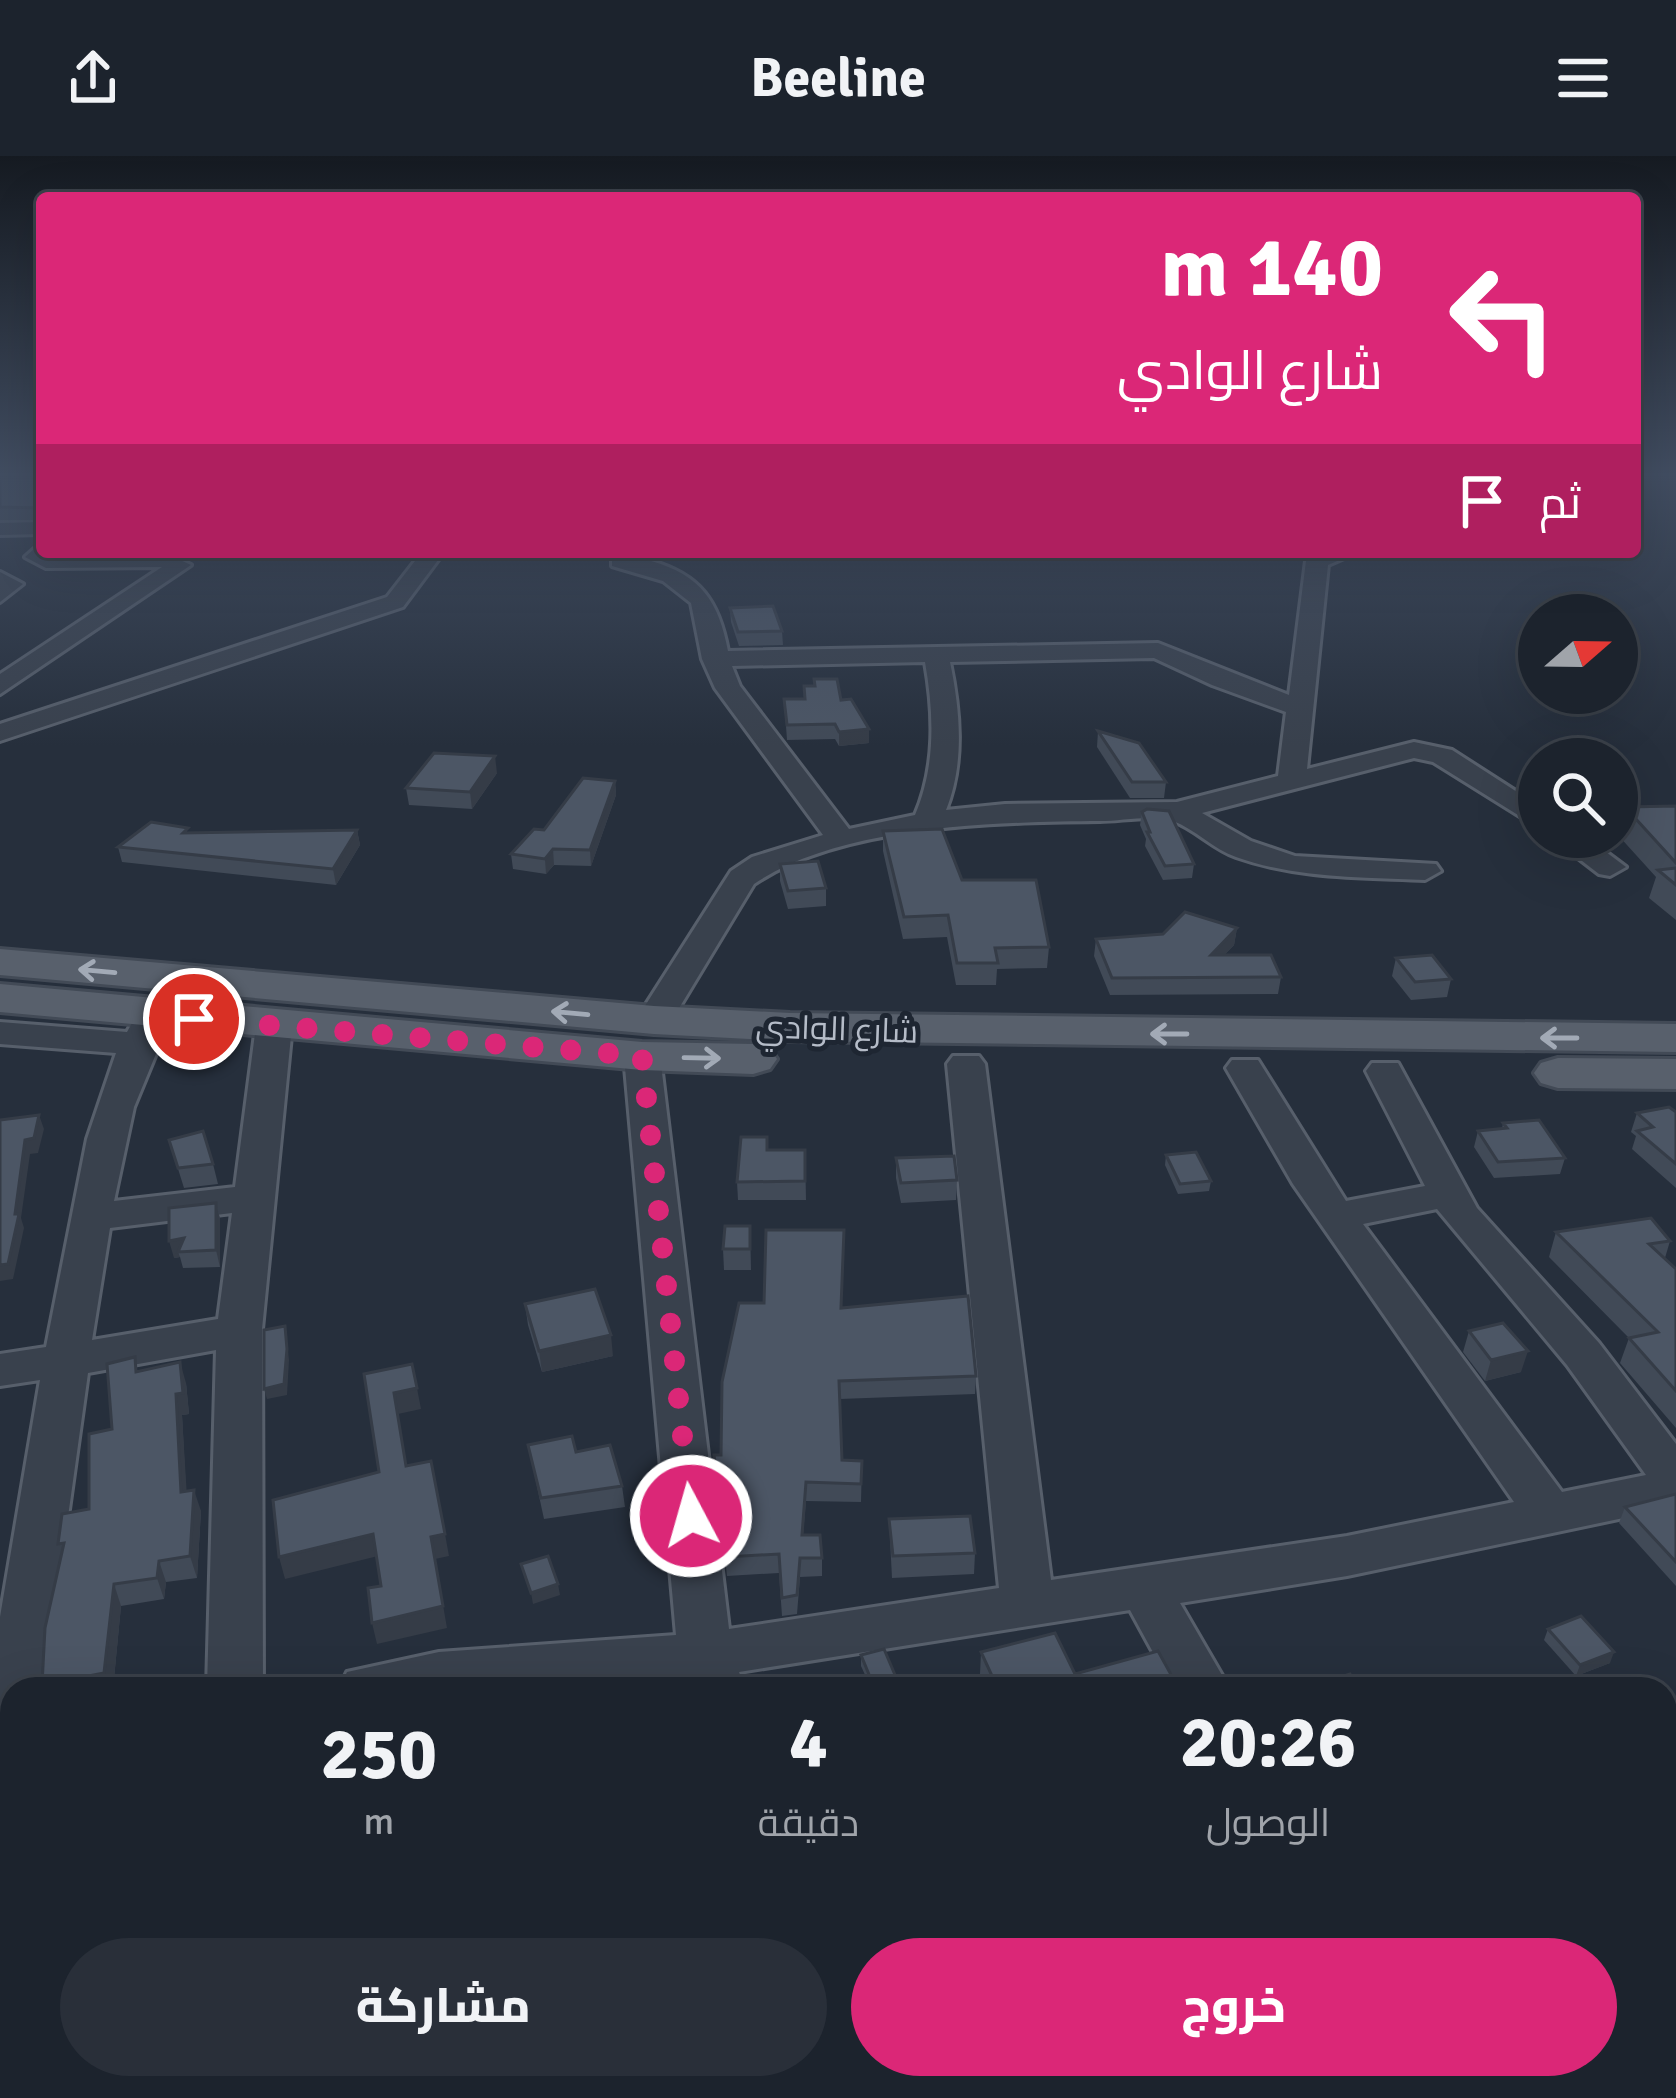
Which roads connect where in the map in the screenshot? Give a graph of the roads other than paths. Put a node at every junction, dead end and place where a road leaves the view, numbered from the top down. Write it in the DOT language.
graph roads {
  1 [pos="174,565"];
  2 [pos="423,565"];
  3 [pos="630,565"];
  4 [pos="1317,565"];
  5 [pos="0,579"];
  6 [pos="0,595"];
  7 [pos="936,653"];
  8 [pos="716,659"];
  9 [pos="0,686"];
  10 [pos="1300,708"];
  11 [pos="0,733"];
  12 [pos="1292,780"];
  13 [pos="1518,804"];
  14 [pos="1177,811"];
  15 [pos="927,821"];
  16 [pos="841,839"];
  17 [pos="1597,858"];
  18 [pos="1610,867"];
  19 [pos="1425,871"];
  20 [pos="0,962"];
  21 [pos="0,998"];
  22 [pos="274,1026"];
  23 [pos="145,1030"];
  24 [pos="0,1033"];
  25 [pos="648,1038"];
  26 [pos="966,1064"];
  27 [pos="1245,1068"];
  28 [pos="1675,1068"];
  29 [pos="1385,1071"];
  30 [pos="1446,1195"];
  31 [pos="253,1198"];
  32 [pos="1335,1216"];
  33 [pos="92,1217"];
  34 [pos="238,1329"];
  35 [pos="66,1360"];
  36 [pos="0,1370"];
  37 [pos="1676,1484"];
  38 [pos="1550,1514"];
  39 [pos="1142,1584"];
  40 [pos="1027,1604"];
  41 [pos="711,1672"];
  42 [pos="18,1677"];
  43 [pos="235,1677"];
  44 [pos="429,1677"];
  45 [pos="1195,1677"];
  1 -- 9 [label="street"];
  2 -- 11 [label="street"];
  3 -- 8 [label="street"];
  4 -- 10 [label="street"];
  5 -- 6 [label="street"];
  7 -- 8 [label="street"];
  7 -- 10 [label="street"];
  7 -- 15 [label="street"];
  8 -- 16 [label="street"];
  10 -- 12 [label="street"];
  12 -- 13 [label="street"];
  12 -- 14 [label="street"];
  14 -- 15 [label="street"];
  14 -- 19 [label="street"];
  15 -- 16 [label="street"];
  16 -- 25 [label="street"];
  17 -- 18 [label="street"];
  25 -- 20 [label="main road, شارع الوادي, one-way"];
  21 -- 23 [label="main road, شارع الوادي"];
  22 -- 23 [label="main road, شارع الوادي"];
  22 -- 25 [label="main road, شارع الوادي"];
  22 -- 31 [label="street"];
  23 -- 24 [label="street"];
  23 -- 33 [label="street"];
  25 -- 26 [label="main road, شارع الوادي, one-way"];
  28 -- 25 [label="main road, شارع الوادي, one-way"];
  25 -- 41 [label="street"];
  26 -- 27 [label="main road, شارع الوادي"];
  26 -- 40 [label="street"];
  27 -- 29 [label="main road, شارع الوادي"];
  27 -- 32 [label="street"];
  28 -- 29 [label="main road, شارع الوادي"];
  29 -- 30 [label="street"];
  30 -- 32 [label="street"];
  30 -- 37 [label="street"];
  31 -- 33 [label="street"];
  31 -- 34 [label="street"];
  32 -- 38 [label="street"];
  33 -- 35 [label="street"];
  34 -- 35 [label="street"];
  34 -- 43 [label="street"];
  35 -- 36 [label="street"];
  35 -- 42 [label="street"];
  37 -- 38 [label="street"];
  38 -- 39 [label="street"];
  39 -- 40 [label="street"];
  39 -- 45 [label="street"];
  40 -- 41 [label="street"];
  41 -- 44 [label="street"];
}
